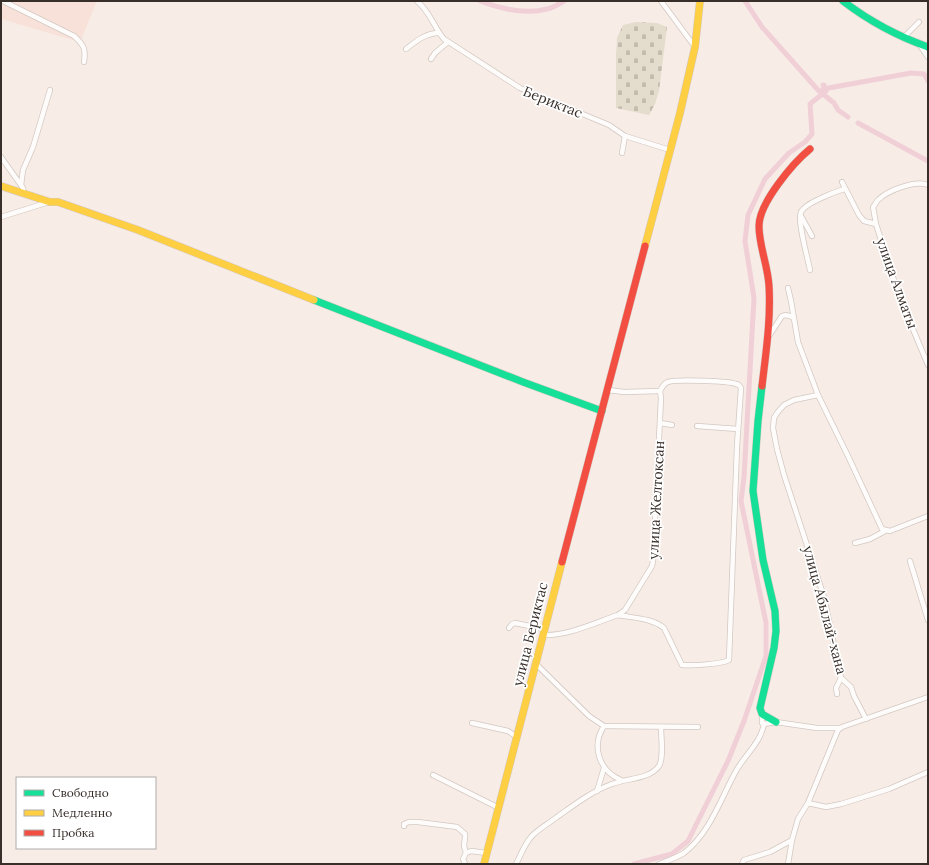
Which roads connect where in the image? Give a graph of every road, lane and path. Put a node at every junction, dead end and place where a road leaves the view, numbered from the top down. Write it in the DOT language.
graph roads {
  1 [pos="3,1"];
  2 [pos="417,1"];
  3 [pos="661,1"];
  4 [pos="700,1"];
  5 [pos="843,1"];
  6 [pos="919,22"];
  7 [pos="439,33"];
  8 [pos="904,37"];
  9 [pos="446,40"];
  10 [pos="919,44"];
  11 [pos="695,47"];
  12 [pos="928,47"];
  13 [pos="406,49"];
  14 [pos="928,57"];
  15 [pos="431,59"];
  16 [pos="84,62"];
  17 [pos="50,90"];
  18 [pos="625,136"];
  19 [pos="810,149"];
  20 [pos="670,150"];
  21 [pos="622,153"];
  22 [pos="1,157"];
  23 [pos="842,182"];
  24 [pos="21,185"];
  25 [pos="928,185"];
  26 [pos="1,186"];
  27 [pos="844,189"];
  28 [pos="24,193"];
  29 [pos="50,202"];
  30 [pos="800,214"];
  31 [pos="1,217"];
  32 [pos="876,224"];
  33 [pos="812,236"];
  34 [pos="810,270"];
  35 [pos="788,288"];
  36 [pos="794,318"];
  37 [pos="768,337"];
  38 [pos="928,365"];
  39 [pos="608,390"];
  40 [pos="660,391"];
  41 [pos="818,394"];
  42 [pos="602,411"];
  43 [pos="660,423"];
  44 [pos="672,425"];
  45 [pos="697,426"];
  46 [pos="738,429"];
  47 [pos="928,516"];
  48 [pos="885,531"];
  49 [pos="855,543"];
  50 [pos="910,561"];
  51 [pos="618,615"];
  52 [pos="928,620"];
  53 [pos="509,628"];
  54 [pos="543,632"];
  55 [pos="536,664"];
  56 [pos="841,678"];
  57 [pos="837,694"];
  58 [pos="928,697"];
  59 [pos="762,714"];
  60 [pos="866,719"];
  61 [pos="776,722"];
  62 [pos="472,723"];
  63 [pos="764,724"];
  64 [pos="604,726"];
  65 [pos="661,727"];
  66 [pos="698,727"];
  67 [pos="840,728"];
  68 [pos="517,737"];
  69 [pos="604,768"];
  70 [pos="928,772"];
  71 [pos="433,775"];
  72 [pos="621,780"];
  73 [pos="597,791"];
  74 [pos="808,803"];
  75 [pos="499,808"];
  76 [pos="404,826"];
  77 [pos="792,840"];
  78 [pos="466,853"];
  79 [pos="487,853"];
  80 [pos="465,864"];
  81 [pos="484,864"];
  82 [pos="516,864"];
  83 [pos="659,864"];
  84 [pos="742,864"];
  85 [pos="788,864"];
  1 -- 16 [label="street"];
  2 -- 7 [label="street, Бериктас"];
  3 -- 11 [label="street"];
  4 -- 11 [label="street, улица Бериктас"];
  5 -- 8 [label="street"];
  6 -- 8 [label="street"];
  7 -- 9 [label="street, Бериктас"];
  7 -- 13 [label="street"];
  8 -- 10 [label="street"];
  9 -- 15 [label="street"];
  9 -- 18 [label="street, Бериктас"];
  10 -- 12 [label="street"];
  10 -- 14 [label="street"];
  11 -- 20 [label="street, улица Бериктас"];
  17 -- 24 [label="street"];
  18 -- 20 [label="street, Бериктас"];
  18 -- 21 [label="street"];
  19 -- 37 [label="street"];
  20 -- 39 [label="street, улица Бериктас"];
  22 -- 24 [label="street"];
  23 -- 27 [label="street, улица Алматы"];
  24 -- 28 [label="street"];
  25 -- 32 [label="street, улица Алматы"];
  26 -- 28 [label="street"];
  27 -- 30 [label="street"];
  27 -- 32 [label="street, улица Алматы"];
  28 -- 29 [label="street"];
  29 -- 31 [label="street"];
  29 -- 42 [label="street"];
  30 -- 33 [label="street"];
  30 -- 34 [label="street"];
  32 -- 38 [label="street, улица Алматы"];
  35 -- 36 [label="street"];
  36 -- 37 [label="street"];
  36 -- 41 [label="street"];
  37 -- 59 [label="street"];
  39 -- 40 [label="street"];
  39 -- 42 [label="street, улица Бериктас"];
  40 -- 43 [label="street, улица Желтоксан"];
  40 -- 46 [label="street"];
  41 -- 48 [label="street"];
  41 -- 56 [label="street, улица Абылай-хана"];
  42 -- 54 [label="street, улица Бериктас"];
  43 -- 44 [label="street"];
  43 -- 51 [label="street, улица Желтоксан"];
  45 -- 46 [label="street"];
  46 -- 51 [label="street"];
  47 -- 48 [label="street"];
  48 -- 49 [label="street"];
  50 -- 52 [label="street"];
  51 -- 54 [label="street"];
  53 -- 54 [label="street"];
  54 -- 55 [label="street, улица Бериктас"];
  55 -- 64 [label="street"];
  55 -- 68 [label="street, улица Бериктас"];
  56 -- 57 [label="street"];
  56 -- 60 [label="street, улица Абылай-хана"];
  58 -- 60 [label="street"];
  59 -- 61 [label="street"];
  59 -- 63 [label="street"];
  60 -- 67 [label="street"];
  61 -- 63 [label="street"];
  61 -- 67 [label="street"];
  62 -- 68 [label="street"];
  63 -- 83 [label="street"];
  64 -- 65 [label="street"];
  64 -- 69 [label="street"];
  65 -- 66 [label="street"];
  65 -- 72 [label="street"];
  67 -- 74 [label="street"];
  68 -- 75 [label="street, улица Бериктас"];
  69 -- 72 [label="street"];
  69 -- 73 [label="street"];
  70 -- 74 [label="street"];
  71 -- 75 [label="street"];
  72 -- 73 [label="street"];
  73 -- 82 [label="street"];
  74 -- 77 [label="street"];
  75 -- 79 [label="street, улица Бериктас"];
  76 -- 78 [label="street"];
  77 -- 84 [label="street"];
  77 -- 85 [label="street"];
  78 -- 79 [label="street"];
  78 -- 80 [label="street"];
  79 -- 81 [label="street, улица Бериктас"];
}
